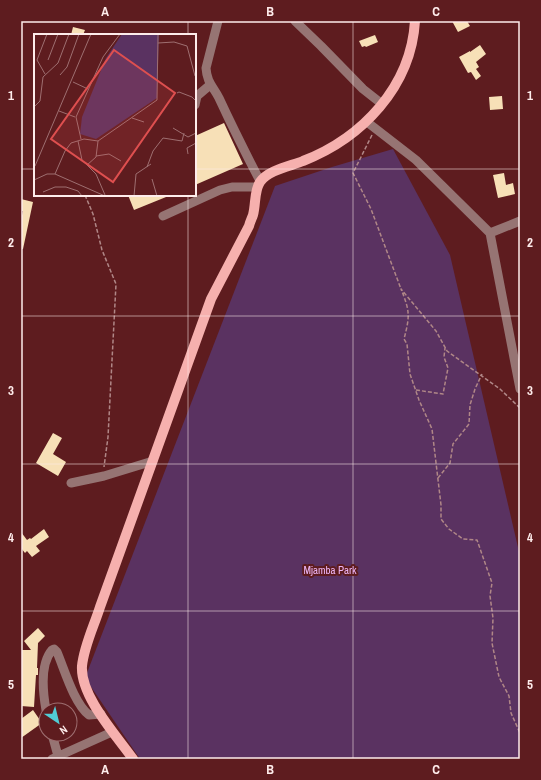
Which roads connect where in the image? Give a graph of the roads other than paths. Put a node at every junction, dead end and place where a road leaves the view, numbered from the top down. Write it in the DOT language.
graph roads {
  1 [pos="218,21"];
  2 [pos="295,21"];
  3 [pos="415,21"];
  4 [pos="210,85"];
  5 [pos="196,100"];
  6 [pos="382,104"];
  7 [pos="371,125"];
  8 [pos="259,184"];
  9 [pos="163,216"];
  10 [pos="520,221"];
  11 [pos="490,233"];
  12 [pos="520,389"];
  13 [pos="153,461"];
  14 [pos="71,484"];
  15 [pos="45,702"];
  16 [pos="101,714"];
  17 [pos="112,732"];
  18 [pos="53,742"];
  19 [pos="55,758"];
  20 [pos="133,759"];
  1 -- 4 [label="street"];
  2 -- 6 [label="street"];
  3 -- 6 [label="main road"];
  4 -- 5 [label="street"];
  4 -- 8 [label="street"];
  6 -- 7 [label="main road"];
  7 -- 8 [label="main road"];
  7 -- 11 [label="street"];
  8 -- 9 [label="street"];
  8 -- 13 [label="main road"];
  10 -- 11 [label="street"];
  11 -- 12 [label="street"];
  13 -- 14 [label="street"];
  13 -- 16 [label="main road"];
  15 -- 16 [label="street"];
  16 -- 17 [label="main road"];
  17 -- 19 [label="street"];
  17 -- 20 [label="main road"];
  18 -- 19 [label="street"];
}
